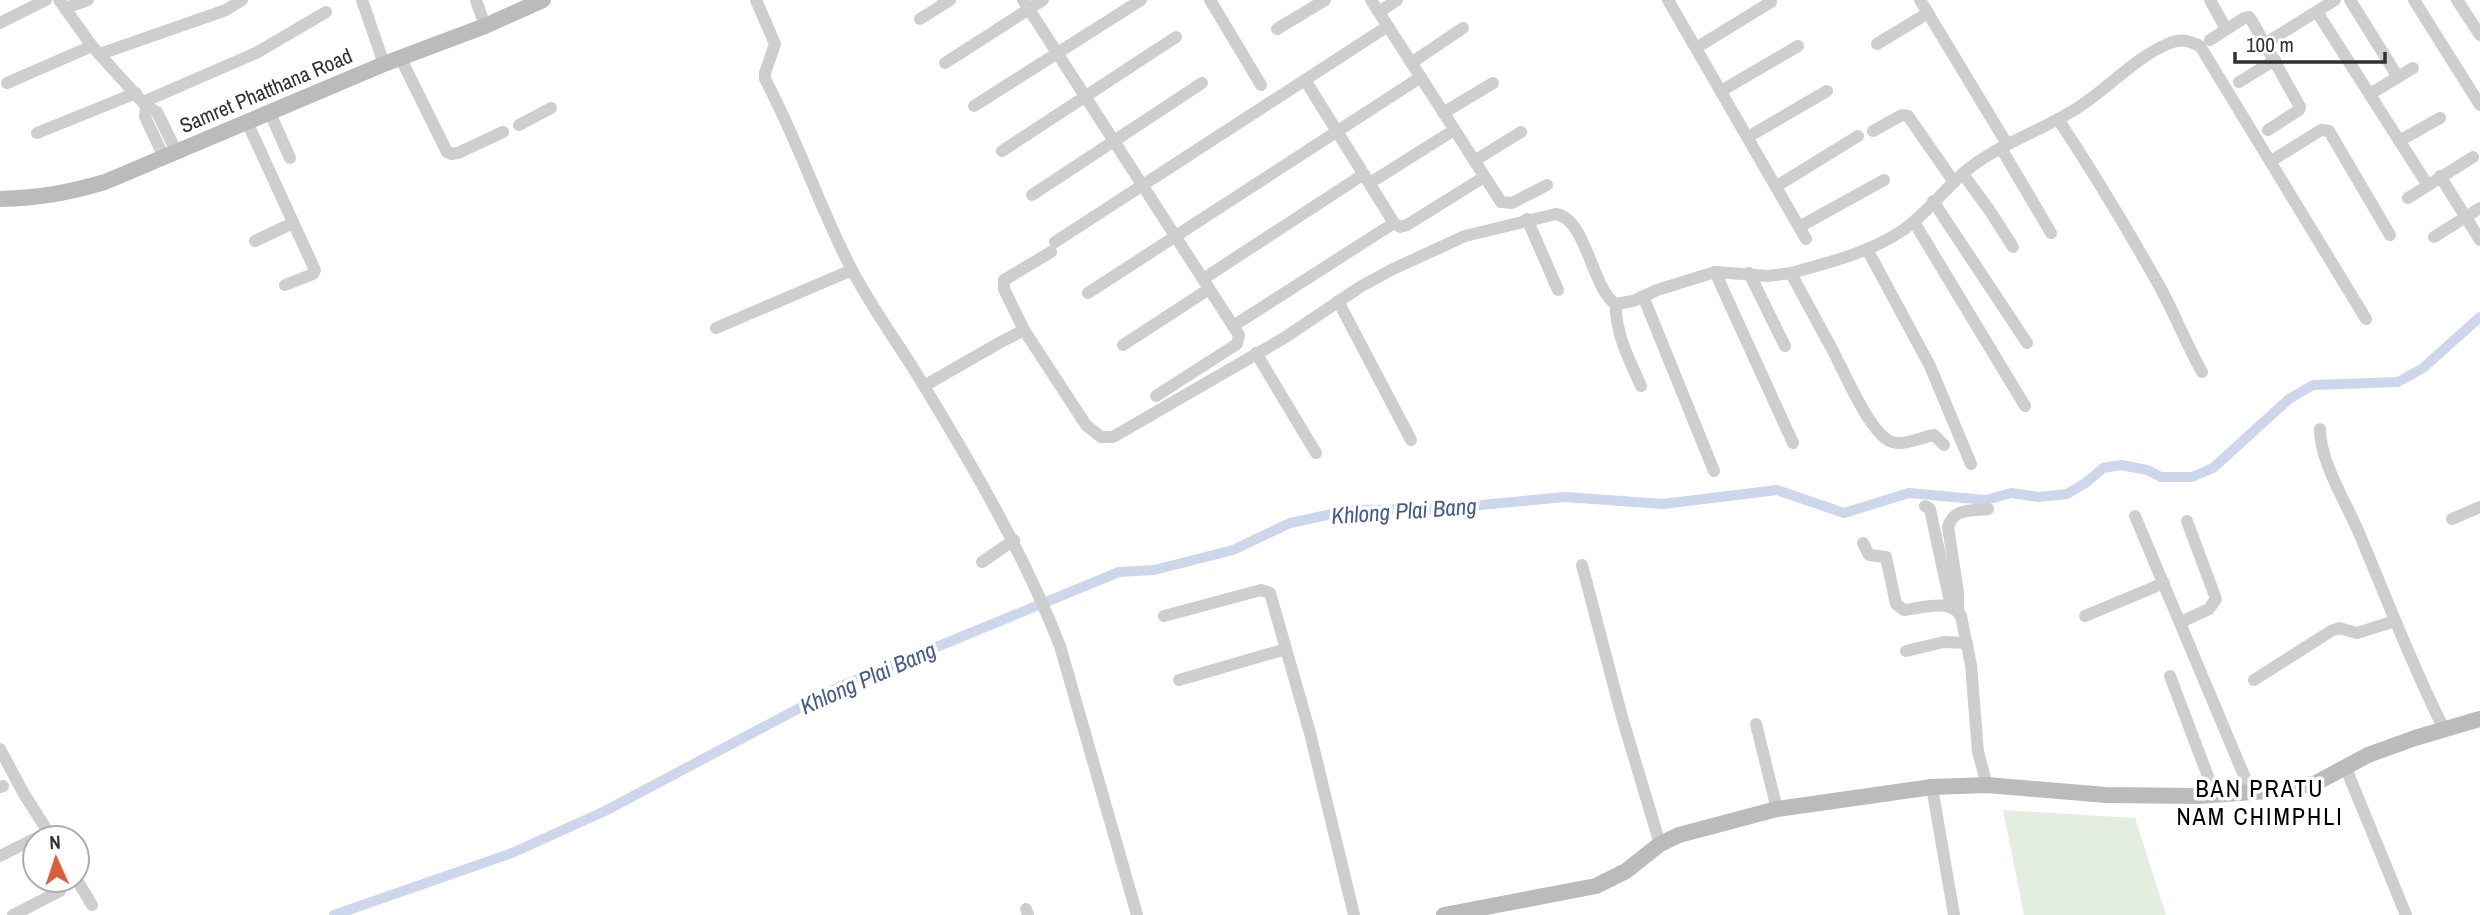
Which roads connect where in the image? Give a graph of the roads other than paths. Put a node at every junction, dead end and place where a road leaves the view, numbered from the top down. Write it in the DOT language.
graph roads {
  1 [pos="46,0"];
  2 [pos="88,0"];
  3 [pos="242,0"];
  4 [pos="362,0"];
  5 [pos="475,0"];
  6 [pos="543,0"];
  7 [pos="756,0"];
  8 [pos="950,0"];
  9 [pos="1043,0"];
  10 [pos="1141,0"];
  11 [pos="1210,0"];
  12 [pos="1325,0"];
  13 [pos="1397,0"];
  14 [pos="1669,0"];
  15 [pos="1920,0"];
  16 [pos="2210,0"];
  17 [pos="2334,0"];
  18 [pos="2350,0"];
  19 [pos="2414,0"];
  20 [pos="2457,0"];
  21 [pos="1771,2"];
  22 [pos="62,4"];
  23 [pos="1026,4"];
  24 [pos="1375,6"];
  25 [pos="326,12"];
  26 [pos="2317,12"];
  27 [pos="1928,13"];
  28 [pos="920,19"];
  29 [pos="0,23"];
  30 [pos="485,26"];
  31 [pos="1388,26"];
  32 [pos="1463,28"];
  33 [pos="1277,29"];
  34 [pos="2227,29"];
  35 [pos="2480,35"];
  36 [pos="1176,37"];
  37 [pos="2210,40"];
  38 [pos="2266,43"];
  39 [pos="1877,44"];
  40 [pos="1798,46"];
  41 [pos="1696,48"];
  42 [pos="96,50"];
  43 [pos="1058,54"];
  44 [pos="401,59"];
  45 [pos="2275,60"];
  46 [pos="945,63"];
  47 [pos="1411,63"];
  48 [pos="384,64"];
  49 [pos="2413,68"];
  50 [pos="2398,76"];
  51 [pos="1421,77"];
  52 [pos="1305,80"];
  53 [pos="2239,82"];
  54 [pos="7,83"];
  55 [pos="1202,83"];
  56 [pos="1493,83"];
  57 [pos="1261,85"];
  58 [pos="1721,91"];
  59 [pos="1828,91"];
  60 [pos="2370,94"];
  61 [pos="1086,97"];
  62 [pos="142,100"];
  63 [pos="2480,105"];
  64 [pos="974,106"];
  65 [pos="551,108"];
  66 [pos="270,113"];
  67 [pos="1443,113"];
  68 [pos="2440,118"];
  69 [pos="2058,119"];
  70 [pos="247,122"];
  71 [pos="519,125"];
  72 [pos="1336,130"];
  73 [pos="1454,130"];
  74 [pos="2269,130"];
  75 [pos="1873,131"];
  76 [pos="503,132"];
  77 [pos="1521,132"];
  78 [pos="37,133"];
  79 [pos="1858,136"];
  80 [pos="1748,137"];
  81 [pos="1114,141"];
  82 [pos="2399,141"];
  83 [pos="2004,146"];
  84 [pos="1003,151"];
  85 [pos="170,154"];
  86 [pos="2473,157"];
  87 [pos="290,159"];
  88 [pos="1474,161"];
  89 [pos="2271,162"];
  90 [pos="2440,176"];
  91 [pos="1484,177"];
  92 [pos="1959,178"];
  93 [pos="1367,179"];
  94 [pos="1884,180"];
  95 [pos="2427,184"];
  96 [pos="1142,185"];
  97 [pos="1547,185"];
  98 [pos="1777,186"];
  99 [pos="1032,195"];
  100 [pos="2408,198"];
  101 [pos="0,199"];
  102 [pos="1933,201"];
  103 [pos="2480,208"];
  104 [pos="2466,217"];
  105 [pos="1527,219"];
  106 [pos="1914,222"];
  107 [pos="293,223"];
  108 [pos="1394,223"];
  109 [pos="2050,233"];
  110 [pos="2390,235"];
  111 [pos="1176,236"];
  112 [pos="2434,237"];
  113 [pos="2480,240"];
  114 [pos="255,241"];
  115 [pos="2013,247"];
  116 [pos="1867,248"];
  117 [pos="852,270"];
  118 [pos="1715,272"];
  119 [pos="1749,273"];
  120 [pos="1791,273"];
  121 [pos="1206,284"];
  122 [pos="285,285"];
  123 [pos="1558,290"];
  124 [pos="1088,293"];
  125 [pos="1643,296"];
  126 [pos="1338,301"];
  127 [pos="1616,304"];
  128 [pos="2366,319"];
  129 [pos="1233,326"];
  130 [pos="716,328"];
  131 [pos="1024,330"];
  132 [pos="2027,343"];
  133 [pos="1123,345"];
  134 [pos="1785,346"];
  135 [pos="1256,353"];
  136 [pos="2202,372"];
  137 [pos="924,386"];
  138 [pos="1640,386"];
  139 [pos="1156,396"];
  140 [pos="2025,406"];
  141 [pos="2320,429"];
  142 [pos="1411,440"];
  143 [pos="1793,443"];
  144 [pos="1944,445"];
  145 [pos="1316,453"];
  146 [pos="1970,464"];
  147 [pos="1714,471"];
  148 [pos="1925,506"];
  149 [pos="2480,507"];
  150 [pos="1987,509"];
  151 [pos="2135,516"];
  152 [pos="2452,519"];
  153 [pos="2186,521"];
  154 [pos="1014,540"];
  155 [pos="1863,543"];
  156 [pos="982,562"];
  157 [pos="1582,565"];
  158 [pos="2164,583"];
  159 [pos="1954,609"];
  160 [pos="1164,616"];
  161 [pos="2085,616"];
  162 [pos="2395,621"];
  163 [pos="2181,622"];
  164 [pos="1967,643"];
  165 [pos="1286,649"];
  166 [pos="1906,652"];
  167 [pos="2169,676"];
  168 [pos="1178,680"];
  169 [pos="2254,680"];
  170 [pos="2480,719"];
  171 [pos="1756,724"];
  172 [pos="2444,729"];
  173 [pos="0,750"];
  174 [pos="2345,766"];
  175 [pos="1987,785"];
  176 [pos="1933,787"];
  177 [pos="2252,792"];
  178 [pos="2215,795"];
  179 [pos="1777,809"];
  180 [pos="43,824"];
  181 [pos="1660,844"];
  182 [pos="21,846"];
  183 [pos="0,856"];
  184 [pos="54,894"];
  185 [pos="85,894"];
  186 [pos="92,905"];
  187 [pos="1501,910"];
  188 [pos="13,915"];
  189 [pos="1137,915"];
  190 [pos="1354,915"];
  191 [pos="1444,915"];
  192 [pos="1954,915"];
  193 [pos="2406,915"];
  1 -- 29 [label="street"];
  2 -- 22 [label="street"];
  3 -- 42 [label="street"];
  4 -- 48 [label="street"];
  5 -- 30 [label="street"];
  6 -- 30 [label="street, Samret Phatthana Road"];
  7 -- 117 [label="street"];
  8 -- 28 [label="street"];
  9 -- 23 [label="street"];
  10 -- 43 [label="street"];
  11 -- 57 [label="street"];
  12 -- 33 [label="street"];
  13 -- 24 [label="street"];
  14 -- 41 [label="street"];
  15 -- 27 [label="street"];
  16 -- 34 [label="street"];
  17 -- 26 [label="street"];
  18 -- 50 [label="street"];
  19 -- 63 [label="street"];
  20 -- 35 [label="street"];
  21 -- 41 [label="street"];
  22 -- 42 [label="street"];
  23 -- 43 [label="street"];
  23 -- 46 [label="street"];
  24 -- 31 [label="street"];
  25 -- 62 [label="street"];
  26 -- 38 [label="street"];
  26 -- 60 [label="street"];
  27 -- 39 [label="street"];
  27 -- 83 [label="street"];
  30 -- 44 [label="street, Samret Phatthana Road"];
  31 -- 47 [label="street"];
  31 -- 52 [label="street"];
  32 -- 47 [label="street"];
  34 -- 37 [label="street"];
  34 -- 38 [label="street"];
  36 -- 61 [label="street"];
  38 -- 45 [label="street"];
  40 -- 58 [label="street"];
  41 -- 58 [label="street"];
  42 -- 54 [label="street"];
  42 -- 62 [label="street"];
  43 -- 61 [label="street"];
  43 -- 64 [label="street"];
  44 -- 48 [label="street, Samret Phatthana Road"];
  44 -- 76 [label="street"];
  45 -- 53 [label="street"];
  45 -- 74 [label="street"];
  47 -- 51 [label="street"];
  48 -- 66 [label="street, Samret Phatthana Road"];
  49 -- 50 [label="street"];
  50 -- 60 [label="street"];
  51 -- 67 [label="street"];
  51 -- 72 [label="street"];
  52 -- 72 [label="street"];
  52 -- 96 [label="street"];
  55 -- 81 [label="street"];
  56 -- 67 [label="street"];
  58 -- 80 [label="street"];
  59 -- 80 [label="street"];
  60 -- 82 [label="street"];
  61 -- 81 [label="street"];
  61 -- 84 [label="street"];
  62 -- 78 [label="street"];
  62 -- 85 [label="street"];
  65 -- 71 [label="street"];
  66 -- 70 [label="street, Samret Phatthana Road"];
  66 -- 87 [label="street"];
  67 -- 73 [label="street"];
  68 -- 82 [label="street"];
  69 -- 83 [label="street"];
  69 -- 89 [label="street"];
  69 -- 136 [label="street"];
  70 -- 85 [label="street, Samret Phatthana Road"];
  70 -- 107 [label="street"];
  72 -- 93 [label="street"];
  72 -- 111 [label="street"];
  73 -- 88 [label="street"];
  73 -- 93 [label="street"];
  75 -- 92 [label="street"];
  77 -- 88 [label="street"];
  79 -- 98 [label="street"];
  80 -- 98 [label="street"];
  81 -- 96 [label="street"];
  81 -- 99 [label="street"];
  82 -- 95 [label="street"];
  83 -- 92 [label="street"];
  83 -- 109 [label="street"];
  85 -- 101 [label="street, Samret Phatthana Road"];
  86 -- 90 [label="street"];
  88 -- 91 [label="street"];
  89 -- 110 [label="street"];
  89 -- 128 [label="street"];
  90 -- 95 [label="street"];
  90 -- 104 [label="street"];
  91 -- 97 [label="street"];
  91 -- 108 [label="street"];
  92 -- 102 [label="street"];
  92 -- 115 [label="street"];
  93 -- 108 [label="street"];
  93 -- 121 [label="street"];
  94 -- 98 [label="street"];
  95 -- 100 [label="street"];
  96 -- 111 [label="street"];
  96 -- 131 [label="street"];
  102 -- 106 [label="street"];
  102 -- 132 [label="street"];
  103 -- 104 [label="street"];
  104 -- 112 [label="street"];
  104 -- 113 [label="street"];
  105 -- 123 [label="street"];
  105 -- 126 [label="street"];
  105 -- 127 [label="street"];
  106 -- 116 [label="street"];
  106 -- 140 [label="street"];
  107 -- 114 [label="street"];
  107 -- 122 [label="street"];
  108 -- 129 [label="street"];
  111 -- 121 [label="street"];
  111 -- 124 [label="street"];
  116 -- 120 [label="street"];
  116 -- 146 [label="street"];
  117 -- 130 [label="street"];
  117 -- 137 [label="street"];
  118 -- 119 [label="street"];
  118 -- 125 [label="street"];
  118 -- 143 [label="street"];
  119 -- 120 [label="street"];
  119 -- 134 [label="street"];
  120 -- 144 [label="street"];
  121 -- 129 [label="street"];
  121 -- 133 [label="street"];
  125 -- 127 [label="street"];
  125 -- 147 [label="street"];
  126 -- 135 [label="street"];
  126 -- 142 [label="street"];
  127 -- 138 [label="street"];
  129 -- 139 [label="street"];
  131 -- 135 [label="street"];
  131 -- 137 [label="street"];
  135 -- 145 [label="street"];
  137 -- 154 [label="street"];
  141 -- 162 [label="street"];
  148 -- 159 [label="street"];
  149 -- 152 [label="street"];
  150 -- 159 [label="street"];
  151 -- 158 [label="street"];
  153 -- 163 [label="street"];
  154 -- 156 [label="street"];
  154 -- 189 [label="street"];
  155 -- 159 [label="street"];
  157 -- 181 [label="street"];
  158 -- 161 [label="street"];
  158 -- 163 [label="street"];
  159 -- 164 [label="street"];
  160 -- 165 [label="street"];
  162 -- 169 [label="street"];
  162 -- 172 [label="street"];
  163 -- 177 [label="street"];
  164 -- 166 [label="street"];
  164 -- 175 [label="street"];
  165 -- 168 [label="street"];
  165 -- 190 [label="street"];
  167 -- 178 [label="street"];
  170 -- 172 [label="street"];
  171 -- 179 [label="street"];
  172 -- 174 [label="street"];
  173 -- 180 [label="street"];
  174 -- 177 [label="street"];
  174 -- 193 [label="street"];
  175 -- 176 [label="street"];
  175 -- 178 [label="street"];
  176 -- 179 [label="street"];
  176 -- 192 [label="street"];
  177 -- 178 [label="street"];
  179 -- 181 [label="street"];
  181 -- 187 [label="street"];
  182 -- 183 [label="street"];
  184 -- 188 [label="street"];
  185 -- 186 [label="street"];
  187 -- 191 [label="street"];
}
